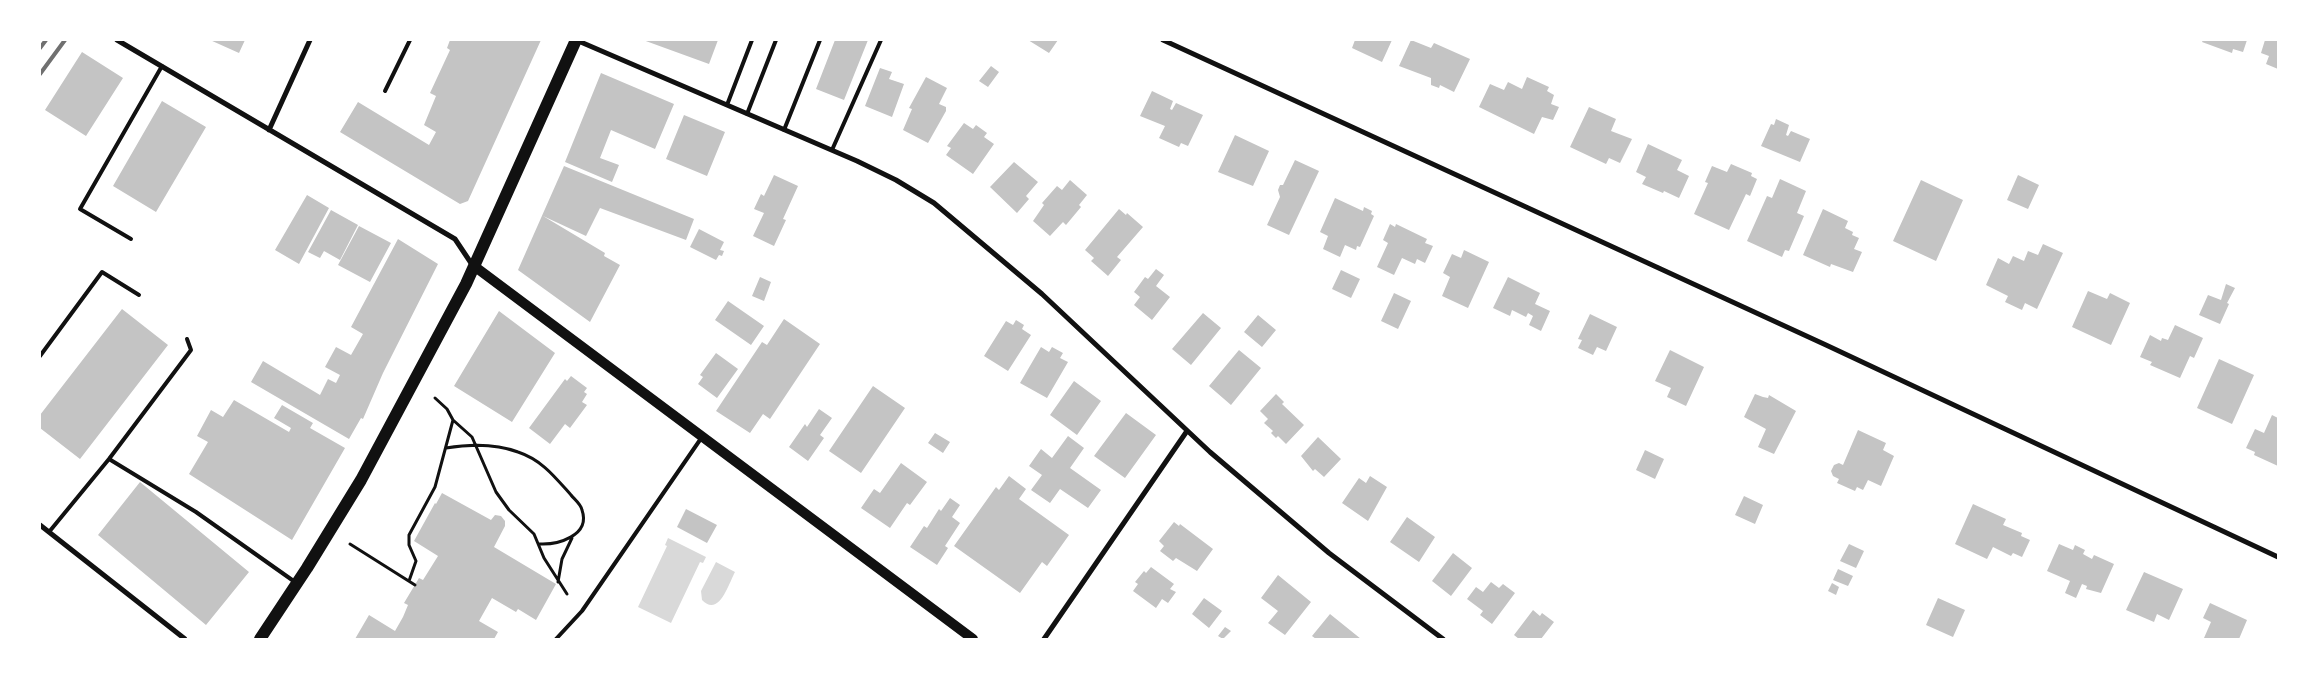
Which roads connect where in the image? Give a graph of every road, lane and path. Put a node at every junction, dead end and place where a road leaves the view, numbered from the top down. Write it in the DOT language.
graph roads {
  1 [pos="117,40"];
  2 [pos="310,40"];
  3 [pos="410,40"];
  4 [pos="576,40"];
  5 [pos="752,40"];
  6 [pos="776,40"];
  7 [pos="820,40"];
  8 [pos="881,40"];
  9 [pos="1163,40"];
  10 [pos="162,66"];
  11 [pos="385,91"];
  12 [pos="726,105"];
  13 [pos="747,114"];
  14 [pos="269,130"];
  15 [pos="784,130"];
  16 [pos="832,150"];
  17 [pos="130,239"];
  18 [pos="474,266"];
  19 [pos="139,295"];
  20 [pos="187,339"];
  21 [pos="40,356"];
  22 [pos="435,398"];
  23 [pos="453,420"];
  24 [pos="1187,431"];
  25 [pos="703,436"];
  26 [pos="476,444"];
  27 [pos="446,448"];
  28 [pos="109,459"];
  29 [pos="40,526"];
  30 [pos="49,532"];
  31 [pos="572,537"];
  32 [pos="350,544"];
  33 [pos="539,544"];
  34 [pos="2278,558"];
  35 [pos="409,581"];
  36 [pos="297,583"];
  37 [pos="558,583"];
  38 [pos="414,585"];
  39 [pos="567,594"];
  40 [pos="185,639"];
  41 [pos="260,639"];
  42 [pos="556,639"];
  43 [pos="973,639"];
  44 [pos="1044,639"];
  45 [pos="1443,639"];
  1 -- 10 [label="street"];
  2 -- 14 [label="street"];
  3 -- 11 [label="lane"];
  4 -- 12 [label="street"];
  4 -- 18 [label="main road"];
  5 -- 12 [label="lane"];
  6 -- 13 [label="lane"];
  7 -- 15 [label="lane"];
  8 -- 16 [label="lane"];
  9 -- 34 [label="street"];
  10 -- 14 [label="street"];
  10 -- 17 [label="lane"];
  12 -- 13 [label="street"];
  13 -- 15 [label="street"];
  14 -- 18 [label="street"];
  15 -- 16 [label="street"];
  16 -- 24 [label="street"];
  18 -- 25 [label="main road"];
  18 -- 36 [label="main road"];
  19 -- 21 [label="lane"];
  20 -- 28 [label="lane"];
  22 -- 23 [label="path"];
  23 -- 26 [label="path"];
  23 -- 27 [label="path"];
  24 -- 44 [label="street"];
  24 -- 45 [label="street"];
  25 -- 42 [label="lane"];
  25 -- 43 [label="main road"];
  26 -- 27 [label="path"];
  26 -- 31 [label="path"];
  26 -- 33 [label="path"];
  27 -- 35 [label="path"];
  28 -- 30 [label="lane"];
  28 -- 36 [label="lane"];
  29 -- 30 [label="street"];
  30 -- 40 [label="street"];
  31 -- 33 [label="path"];
  31 -- 37 [label="path"];
  32 -- 35 [label="path"];
  33 -- 37 [label="path"];
  35 -- 38 [label="path"];
  36 -- 41 [label="main road"];
  37 -- 39 [label="path"];
}
